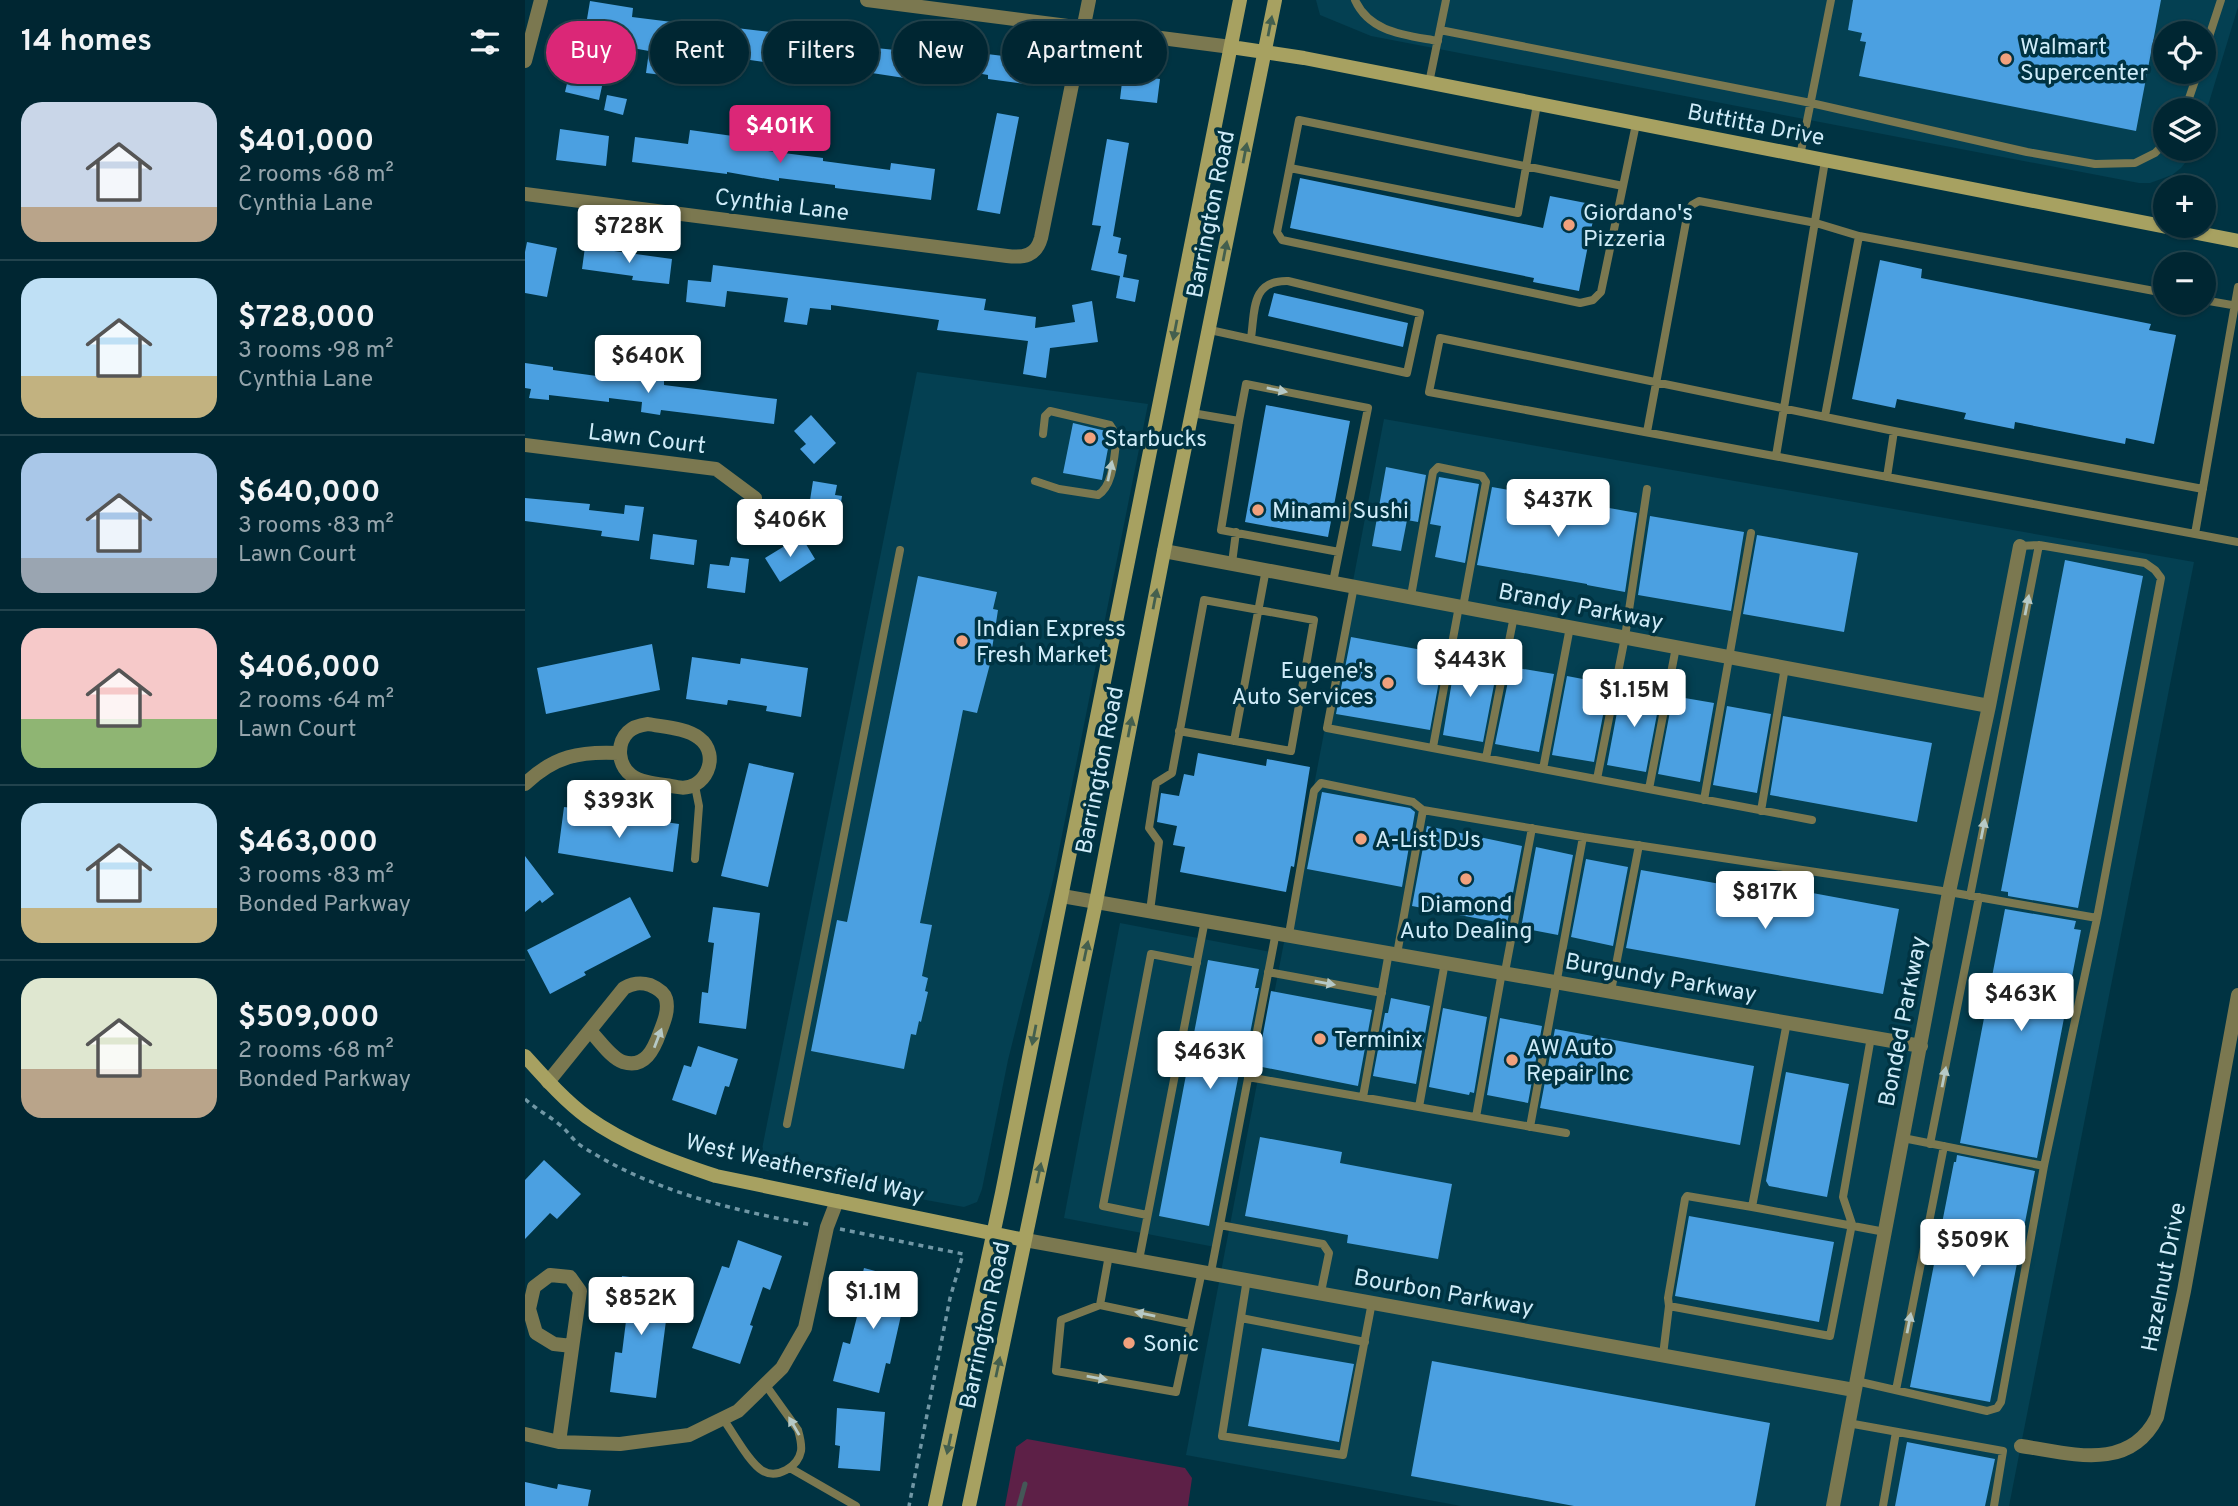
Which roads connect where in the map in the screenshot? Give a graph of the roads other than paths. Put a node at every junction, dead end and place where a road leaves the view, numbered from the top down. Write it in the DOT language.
graph roads {
  1 [pos="541,0"];
  2 [pos="867,0"];
  3 [pos="1089,0"];
  4 [pos="1240,0"];
  5 [pos="1275,0"];
  6 [pos="1355,0"];
  7 [pos="1445,0"];
  8 [pos="1831,0"];
  9 [pos="2221,0"];
  10 [pos="1023,21"];
  11 [pos="1085,21"];
  12 [pos="2214,21"];
  13 [pos="1440,30"];
  14 [pos="1167,39"];
  15 [pos="1437,41"];
  16 [pos="1231,47"];
  17 [pos="1265,52"];
  18 [pos="525,61"];
  19 [pos="1429,83"];
  20 [pos="1072,84"];
  21 [pos="1811,103"];
  22 [pos="1537,104"];
  23 [pos="1636,124"];
  24 [pos="2153,154"];
  25 [pos="1800,156"];
  26 [pos="1825,161"];
  27 [pos="1527,166"];
  28 [pos="1290,168"];
  29 [pos="1623,186"];
  30 [pos="525,194"];
  31 [pos="1816,223"];
  32 [pos="1859,236"];
  33 [pos="2238,241"];
  34 [pos="2238,287"];
  35 [pos="2153,291"];
  36 [pos="2216,302"];
  37 [pos="2236,306"];
  38 [pos="1210,330"];
  39 [pos="1251,338"];
  40 [pos="1656,382"];
  41 [pos="1784,408"];
  42 [pos="1192,413"];
  43 [pos="1825,416"];
  44 [pos="1239,421"];
  45 [pos="1894,430"];
  46 [pos="1647,432"];
  47 [pos="1043,434"];
  48 [pos="525,445"];
  49 [pos="1776,456"];
  50 [pos="1887,477"];
  51 [pos="1035,481"];
  52 [pos="1647,489"];
  53 [pos="2203,489"];
  54 [pos="755,498"];
  55 [pos="1236,532"];
  56 [pos="1751,533"];
  57 [pos="2195,534"];
  58 [pos="2238,542"];
  59 [pos="2039,545"];
  60 [pos="2020,546"];
  61 [pos="901,550"];
  62 [pos="1164,551"];
  63 [pos="1339,552"];
  64 [pos="1232,563"];
  65 [pos="1266,569"];
  66 [pos="1333,582"];
  67 [pos="1354,586"];
  68 [pos="1411,596"];
  69 [pos="1461,606"];
  70 [pos="1259,610"];
  71 [pos="1514,616"];
  72 [pos="1570,627"];
  73 [pos="1625,637"];
  74 [pos="1676,647"];
  75 [pos="1728,657"];
  76 [pos="1785,667"];
  77 [pos="1989,706"];
  78 [pos="2006,710"];
  79 [pos="1179,731"];
  80 [pos="1234,741"];
  81 [pos="1433,747"];
  82 [pos="619,753"];
  83 [pos="1486,758"];
  84 [pos="1543,769"];
  85 [pos="1597,779"];
  86 [pos="525,784"];
  87 [pos="695,786"];
  88 [pos="1649,789"];
  89 [pos="1704,800"];
  90 [pos="1423,810"];
  91 [pos="1761,811"];
  92 [pos="1812,820"];
  93 [pos="1532,828"];
  94 [pos="1583,837"];
  95 [pos="1639,845"];
  96 [pos="695,859"];
  97 [pos="1949,891"];
  98 [pos="1062,896"];
  99 [pos="1975,896"];
  100 [pos="1096,902"];
  101 [pos="1150,911"];
  102 [pos="2097,918"];
  103 [pos="1205,920"];
  104 [pos="1282,933"];
  105 [pos="1393,953"];
  106 [pos="1445,962"];
  107 [pos="1197,963"];
  108 [pos="1268,972"];
  109 [pos="1504,972"];
  110 [pos="1557,982"];
  111 [pos="1611,991"];
  112 [pos="1382,993"];
  113 [pos="2238,995"];
  114 [pos="1787,1022"];
  115 [pos="591,1032"];
  116 [pos="1871,1037"];
  117 [pos="1921,1046"];
  118 [pos="525,1056"];
  119 [pos="2233,1057"];
  120 [pos="1248,1077"];
  121 [pos="548,1082"];
  122 [pos="1363,1097"];
  123 [pos="1419,1107"];
  124 [pos="1476,1117"];
  125 [pos="787,1124"];
  126 [pos="1530,1127"];
  127 [pos="1566,1133"];
  128 [pos="1903,1138"];
  129 [pos="1930,1143"];
  130 [pos="1944,1146"];
  131 [pos="2044,1166"];
  132 [pos="837,1201"];
  133 [pos="1752,1208"];
  134 [pos="1147,1215"];
  135 [pos="1852,1224"];
  136 [pos="1220,1225"];
  137 [pos="1885,1232"];
  138 [pos="994,1233"];
  139 [pos="1025,1240"];
  140 [pos="1109,1255"];
  141 [pos="1139,1260"];
  142 [pos="1206,1272"];
  143 [pos="1247,1279"];
  144 [pos="1321,1292"];
  145 [pos="1372,1302"];
  146 [pos="1100,1305"];
  147 [pos="1669,1306"];
  148 [pos="1241,1318"];
  149 [pos="1190,1324"];
  150 [pos="1365,1342"];
  151 [pos="572,1346"];
  152 [pos="1663,1355"];
  153 [pos="765,1384"];
  154 [pos="1855,1386"];
  155 [pos="1896,1390"];
  156 [pos="723,1419"];
  157 [pos="1848,1423"];
  158 [pos="1896,1432"];
  159 [pos="525,1434"];
  160 [pos="559,1442"];
  161 [pos="2021,1446"];
  162 [pos="790,1468"];
  163 [pos="856,1506"];
  164 [pos="936,1506"];
  165 [pos="969,1506"];
  166 [pos="1833,1506"];
  167 [pos="1883,1506"];
  168 [pos="1994,1506"];
  1 -- 18 [label="street"];
  2 -- 10 [label="street"];
  3 -- 11 [label="street"];
  4 -- 16 [label="main road, Barrington Road"];
  17 -- 5 [label="main road, Barrington Road, one-way"];
  6 -- 15 [label="lane"];
  7 -- 13 [label="lane"];
  8 -- 21 [label="lane"];
  9 -- 12 [label="lane"];
  13 -- 15 [label="lane"];
  13 -- 21 [label="lane"];
  14 -- 16 [label="street"];
  15 -- 19 [label="lane"];
  16 -- 17 [label="main road, Buttitta Drive"];
  16 -- 98 [label="main road, Barrington Road, one-way"];
  17 -- 19 [label="main road, Buttitta Drive"];
  38 -- 17 [label="main road, Barrington Road, one-way"];
  19 -- 22 [label="main road, Buttitta Drive"];
  20 -- 30 [label="street, Cynthia Lane"];
  21 -- 24 [label="lane"];
  21 -- 25 [label="lane"];
  22 -- 23 [label="main road, Buttitta Drive"];
  22 -- 27 [label="lane"];
  23 -- 25 [label="main road, Buttitta Drive"];
  23 -- 29 [label="lane"];
  25 -- 26 [label="main road, Buttitta Drive"];
  26 -- 31 [label="lane"];
  26 -- 33 [label="main road, Buttitta Drive"];
  27 -- 28 [label="lane"];
  27 -- 28 [label="lane"];
  27 -- 29 [label="lane"];
  28 -- 29 [label="lane"];
  31 -- 32 [label="lane"];
  31 -- 40 [label="lane"];
  31 -- 41 [label="lane"];
  32 -- 35 [label="lane"];
  32 -- 43 [label="lane"];
  34 -- 37 [label="lane"];
  36 -- 37 [label="lane"];
  37 -- 53 [label="lane"];
  38 -- 39 [label="lane"];
  38 -- 42 [label="main road, Barrington Road"];
  39 -- 39 [label="lane"];
  40 -- 41 [label="lane"];
  40 -- 46 [label="lane"];
  40 -- 46 [label="lane"];
  41 -- 43 [label="lane"];
  41 -- 49 [label="lane"];
  42 -- 44 [label="lane"];
  42 -- 62 [label="main road, Barrington Road"];
  43 -- 45 [label="lane"];
  44 -- 55 [label="lane"];
  44 -- 63 [label="lane, one-way"];
  45 -- 50 [label="lane"];
  45 -- 53 [label="lane"];
  46 -- 49 [label="lane"];
  51 -- 47 [label="lane, one-way"];
  48 -- 54 [label="street, Lawn Court"];
  49 -- 50 [label="lane"];
  50 -- 57 [label="lane"];
  52 -- 73 [label="lane"];
  53 -- 57 [label="lane"];
  55 -- 63 [label="lane"];
  55 -- 64 [label="lane"];
  56 -- 75 [label="lane"];
  57 -- 58 [label="lane"];
  59 -- 60 [label="lane"];
  78 -- 59 [label="lane, one-way"];
  59 -- 102 [label="lane"];
  60 -- 77 [label="street, Bonded Parkway"];
  61 -- 125 [label="lane"];
  62 -- 64 [label="street, Brandy Parkway"];
  100 -- 62 [label="main road, Barrington Road, one-way"];
  63 -- 66 [label="lane"];
  64 -- 65 [label="street, Brandy Parkway"];
  65 -- 66 [label="street, Brandy Parkway"];
  65 -- 70 [label="lane"];
  66 -- 67 [label="street, Brandy Parkway"];
  67 -- 68 [label="street, Brandy Parkway"];
  67 -- 81 [label="lane"];
  68 -- 69 [label="street, Brandy Parkway"];
  68 -- 69 [label="lane"];
  69 -- 71 [label="street, Brandy Parkway"];
  69 -- 81 [label="lane"];
  70 -- 79 [label="lane"];
  70 -- 80 [label="lane"];
  70 -- 80 [label="lane"];
  71 -- 72 [label="street, Brandy Parkway"];
  71 -- 83 [label="lane"];
  72 -- 73 [label="street, Brandy Parkway"];
  72 -- 84 [label="lane"];
  73 -- 74 [label="street, Brandy Parkway"];
  73 -- 85 [label="lane"];
  74 -- 75 [label="street, Brandy Parkway"];
  74 -- 88 [label="lane"];
  75 -- 76 [label="street, Brandy Parkway"];
  75 -- 89 [label="lane"];
  76 -- 77 [label="street, Brandy Parkway"];
  76 -- 91 [label="lane"];
  77 -- 78 [label="lane"];
  77 -- 97 [label="street, Bonded Parkway"];
  99 -- 78 [label="lane, one-way"];
  79 -- 80 [label="lane"];
  79 -- 101 [label="lane"];
  81 -- 83 [label="lane"];
  82 -- 86 [label="street"];
  82 -- 87 [label="street"];
  82 -- 87 [label="street"];
  83 -- 84 [label="lane"];
  84 -- 85 [label="lane"];
  85 -- 88 [label="lane"];
  87 -- 96 [label="lane"];
  88 -- 89 [label="lane"];
  89 -- 91 [label="lane"];
  90 -- 93 [label="lane"];
  90 -- 104 [label="lane"];
  90 -- 105 [label="lane"];
  91 -- 92 [label="lane"];
  93 -- 94 [label="lane"];
  93 -- 109 [label="lane"];
  94 -- 95 [label="lane"];
  94 -- 110 [label="lane"];
  95 -- 97 [label="lane"];
  95 -- 111 [label="lane"];
  97 -- 99 [label="lane"];
  97 -- 117 [label="street, Bonded Parkway"];
  98 -- 100 [label="street, Burgundy Parkway"];
  98 -- 138 [label="main road, Barrington Road, one-way"];
  99 -- 102 [label="lane"];
  129 -- 99 [label="lane, one-way"];
  100 -- 101 [label="street, Burgundy Parkway"];
  139 -- 100 [label="main road, Barrington Road, one-way"];
  101 -- 103 [label="street, Burgundy Parkway"];
  102 -- 131 [label="lane"];
  103 -- 104 [label="street, Burgundy Parkway"];
  103 -- 107 [label="lane"];
  104 -- 105 [label="street, Burgundy Parkway"];
  104 -- 108 [label="lane"];
  105 -- 106 [label="street, Burgundy Parkway"];
  105 -- 112 [label="lane"];
  106 -- 109 [label="street, Burgundy Parkway"];
  106 -- 123 [label="lane"];
  107 -- 134 [label="lane"];
  107 -- 134 [label="lane"];
  108 -- 112 [label="lane, one-way"];
  108 -- 120 [label="lane"];
  109 -- 110 [label="street, Burgundy Parkway"];
  109 -- 124 [label="lane"];
  110 -- 111 [label="street, Burgundy Parkway"];
  110 -- 126 [label="lane"];
  111 -- 114 [label="street, Burgundy Parkway"];
  112 -- 122 [label="lane"];
  113 -- 119 [label="street, Hazelnut Drive"];
  114 -- 116 [label="street, Burgundy Parkway"];
  114 -- 133 [label="lane"];
  115 -- 115 [label="street, one-way"];
  115 -- 121 [label="street"];
  116 -- 117 [label="street, Burgundy Parkway"];
  116 -- 135 [label="lane"];
  117 -- 128 [label="street, Bonded Parkway"];
  118 -- 121 [label="main road, West Weathersfield Way"];
  119 -- 161 [label="street, Hazelnut Drive"];
  120 -- 122 [label="lane"];
  120 -- 136 [label="lane"];
  121 -- 132 [label="main road, West Weathersfield Way"];
  122 -- 123 [label="lane"];
  123 -- 124 [label="lane"];
  124 -- 126 [label="lane"];
  126 -- 127 [label="lane"];
  128 -- 129 [label="lane"];
  128 -- 137 [label="street, Bonded Parkway"];
  129 -- 130 [label="lane"];
  130 -- 131 [label="lane"];
  155 -- 130 [label="lane, one-way"];
  131 -- 155 [label="lane"];
  132 -- 138 [label="main road, West Weathersfield Way"];
  132 -- 153 [label="street"];
  133 -- 135 [label="lane"];
  133 -- 147 [label="lane"];
  134 -- 141 [label="lane"];
  135 -- 137 [label="lane"];
  135 -- 147 [label="lane"];
  136 -- 142 [label="lane"];
  136 -- 144 [label="lane"];
  137 -- 154 [label="street, Bonded Parkway"];
  138 -- 139 [label="main road, West Weathersfield Way"];
  138 -- 164 [label="main road, Barrington Road, one-way"];
  139 -- 140 [label="street, Bourbon Parkway"];
  165 -- 139 [label="main road, Barrington Road, one-way"];
  140 -- 141 [label="street, Bourbon Parkway"];
  140 -- 146 [label="lane"];
  141 -- 142 [label="street, Bourbon Parkway"];
  142 -- 143 [label="street, Bourbon Parkway"];
  142 -- 149 [label="lane"];
  143 -- 144 [label="street, Bourbon Parkway"];
  143 -- 148 [label="lane"];
  144 -- 145 [label="street, Bourbon Parkway"];
  145 -- 150 [label="lane"];
  145 -- 152 [label="street, Bourbon Parkway"];
  149 -- 146 [label="lane, one-way"];
  146 -- 149 [label="lane, one-way"];
  147 -- 152 [label="lane"];
  148 -- 150 [label="lane"];
  148 -- 150 [label="lane"];
  151 -- 151 [label="street"];
  151 -- 160 [label="street"];
  152 -- 154 [label="street, Bourbon Parkway"];
  153 -- 156 [label="street"];
  162 -- 153 [label="lane, one-way"];
  154 -- 155 [label="lane"];
  154 -- 157 [label="street, Bonded Parkway"];
  156 -- 160 [label="street"];
  156 -- 162 [label="lane"];
  157 -- 158 [label="lane"];
  157 -- 166 [label="street, Bonded Parkway"];
  158 -- 167 [label="lane"];
  158 -- 168 [label="lane"];
  159 -- 160 [label="street"];
  162 -- 163 [label="lane"];
}
